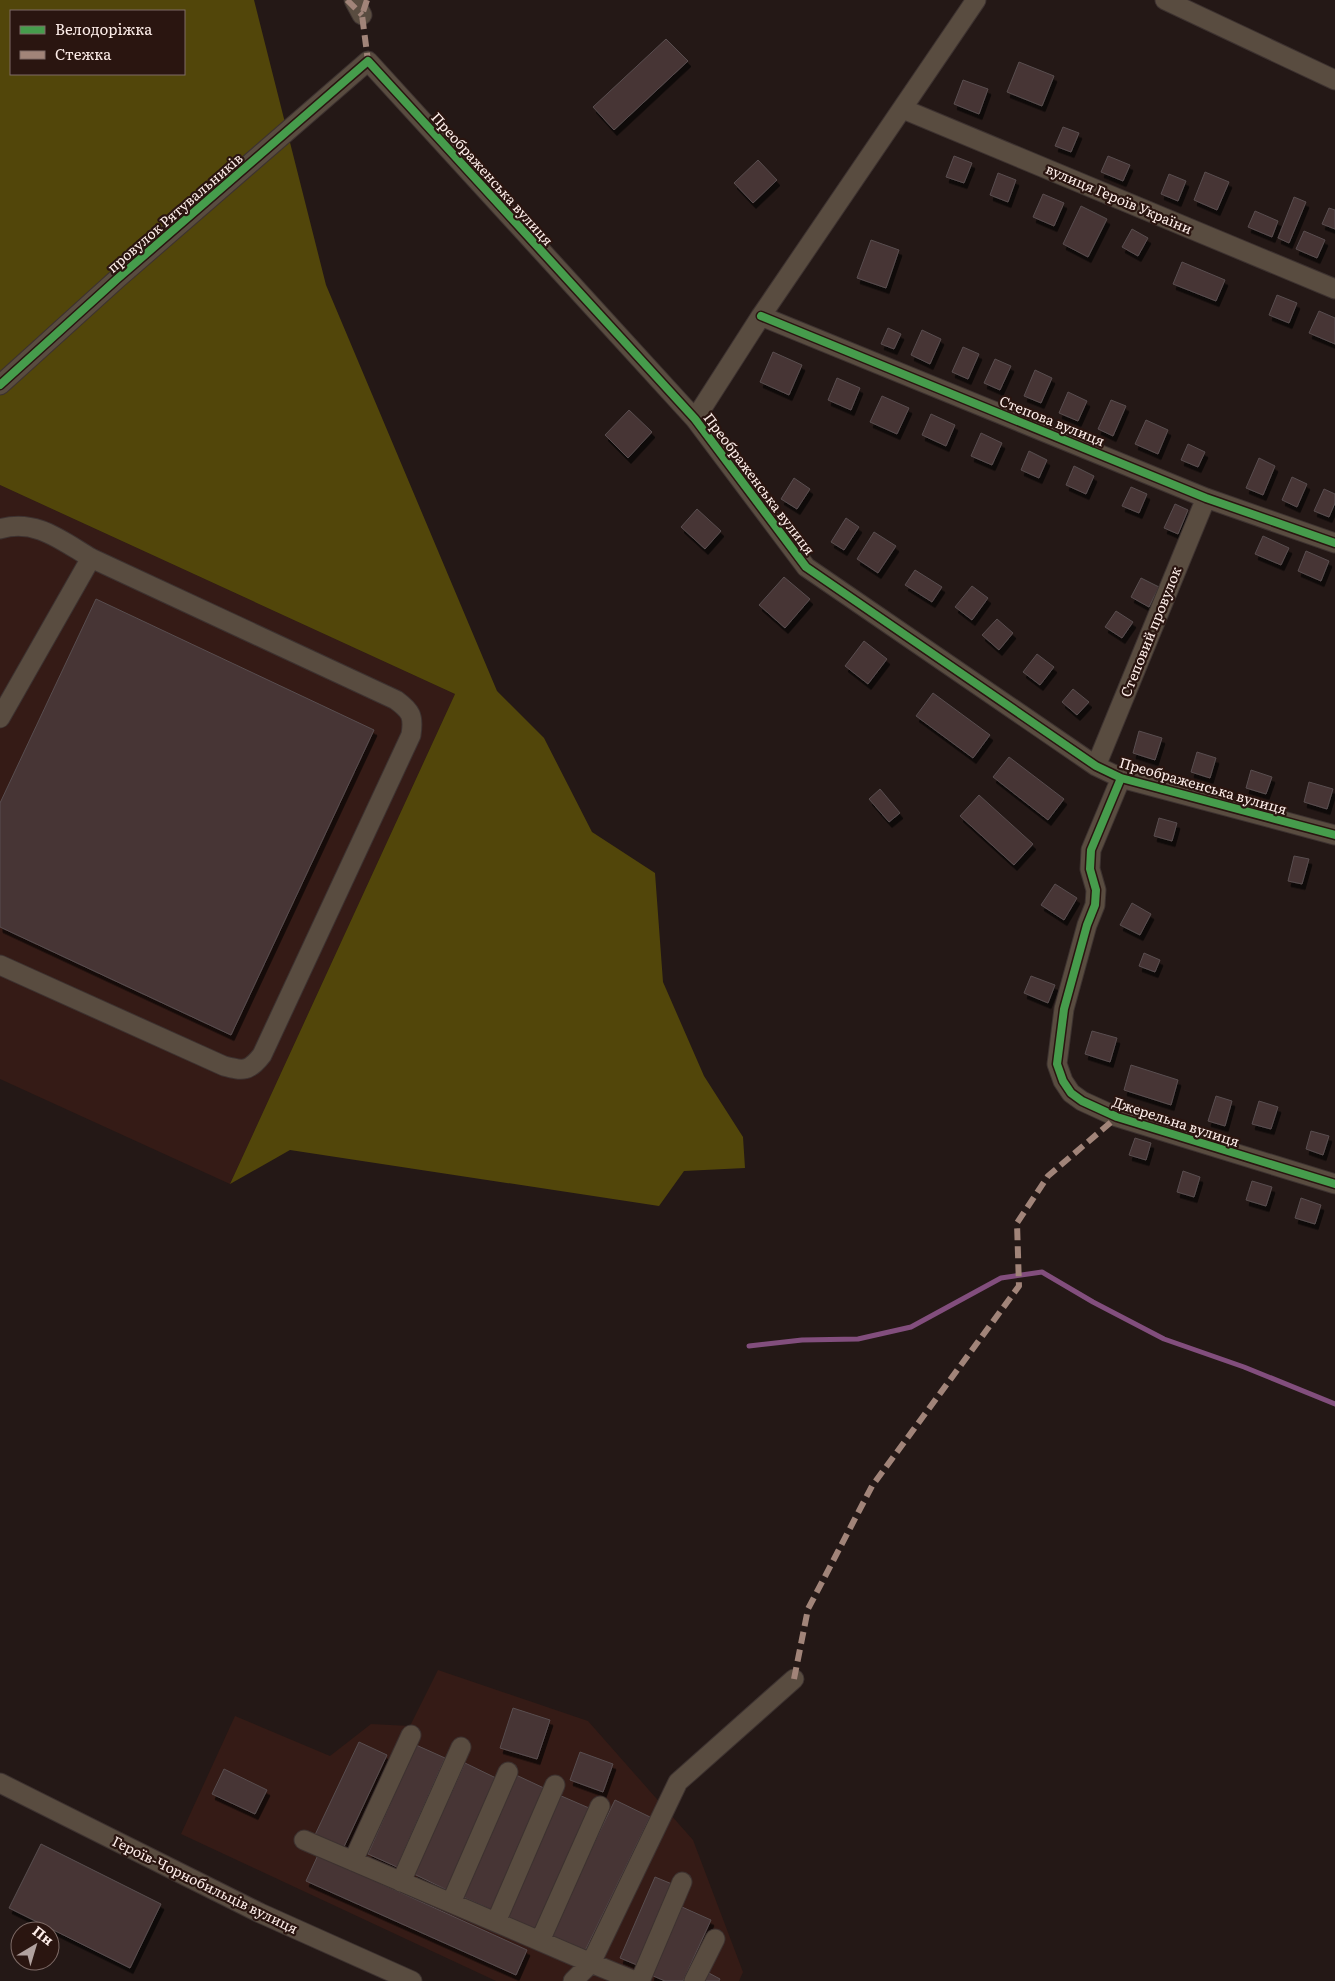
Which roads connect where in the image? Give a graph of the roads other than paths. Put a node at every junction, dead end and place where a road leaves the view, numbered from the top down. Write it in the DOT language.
graph roads {
  1 [pos="976,0"];
  2 [pos="1165,0"];
  3 [pos="368,61"];
  4 [pos="1335,80"];
  5 [pos="903,109"];
  6 [pos="1335,289"];
  7 [pos="761,316"];
  8 [pos="0,385"];
  9 [pos="695,420"];
  10 [pos="1206,498"];
  11 [pos="0,529"];
  12 [pos="1335,543"];
  13 [pos="91,558"];
  14 [pos="0,718"];
  15 [pos="1096,766"];
  16 [pos="1121,778"];
  17 [pos="1335,835"];
  18 [pos="0,965"];
  19 [pos="1335,1184"];
  20 [pos="794,1679"];
  21 [pos="411,1735"];
  22 [pos="461,1747"];
  23 [pos="508,1772"];
  24 [pos="0,1783"];
  25 [pos="555,1785"];
  26 [pos="600,1806"];
  27 [pos="304,1840"];
  28 [pos="354,1862"];
  29 [pos="401,1882"];
  30 [pos="682,1882"];
  31 [pos="451,1903"];
  32 [pos="496,1922"];
  33 [pos="715,1939"];
  34 [pos="540,1941"];
  35 [pos="591,1962"];
  36 [pos="412,1981"];
  37 [pos="573,1981"];
  38 [pos="635,1981"];
  39 [pos="640,1981"];
  40 [pos="694,1981"];
  1 -- 5 [label="street"];
  2 -- 4 [label="street"];
  3 -- 8 [label="street, провулок Рятувальників"];
  3 -- 9 [label="street, Преображенська вулиця"];
  5 -- 6 [label="street, вулиця Героїв України"];
  5 -- 7 [label="street"];
  7 -- 9 [label="street"];
  7 -- 10 [label="street, Степова вулиця"];
  9 -- 15 [label="street, Преображенська вулиця"];
  10 -- 12 [label="street, Степова вулиця"];
  10 -- 15 [label="street, Степовий провулок"];
  11 -- 13 [label="street"];
  13 -- 14 [label="street"];
  13 -- 18 [label="street"];
  15 -- 16 [label="street, Преображенська вулиця"];
  16 -- 17 [label="street, Преображенська вулиця"];
  16 -- 19 [label="street, Джерельна вулиця"];
  20 -- 35 [label="street"];
  21 -- 28 [label="street"];
  22 -- 29 [label="street"];
  23 -- 31 [label="street"];
  24 -- 36 [label="street, Героїв-Чорнобильців вулиця"];
  25 -- 32 [label="street"];
  26 -- 34 [label="street"];
  27 -- 28 [label="street"];
  28 -- 29 [label="street"];
  29 -- 31 [label="street"];
  30 -- 39 [label="street"];
  31 -- 32 [label="street"];
  32 -- 34 [label="street"];
  33 -- 40 [label="street"];
  34 -- 35 [label="street"];
  35 -- 37 [label="street"];
  35 -- 38 [label="street"];
}
